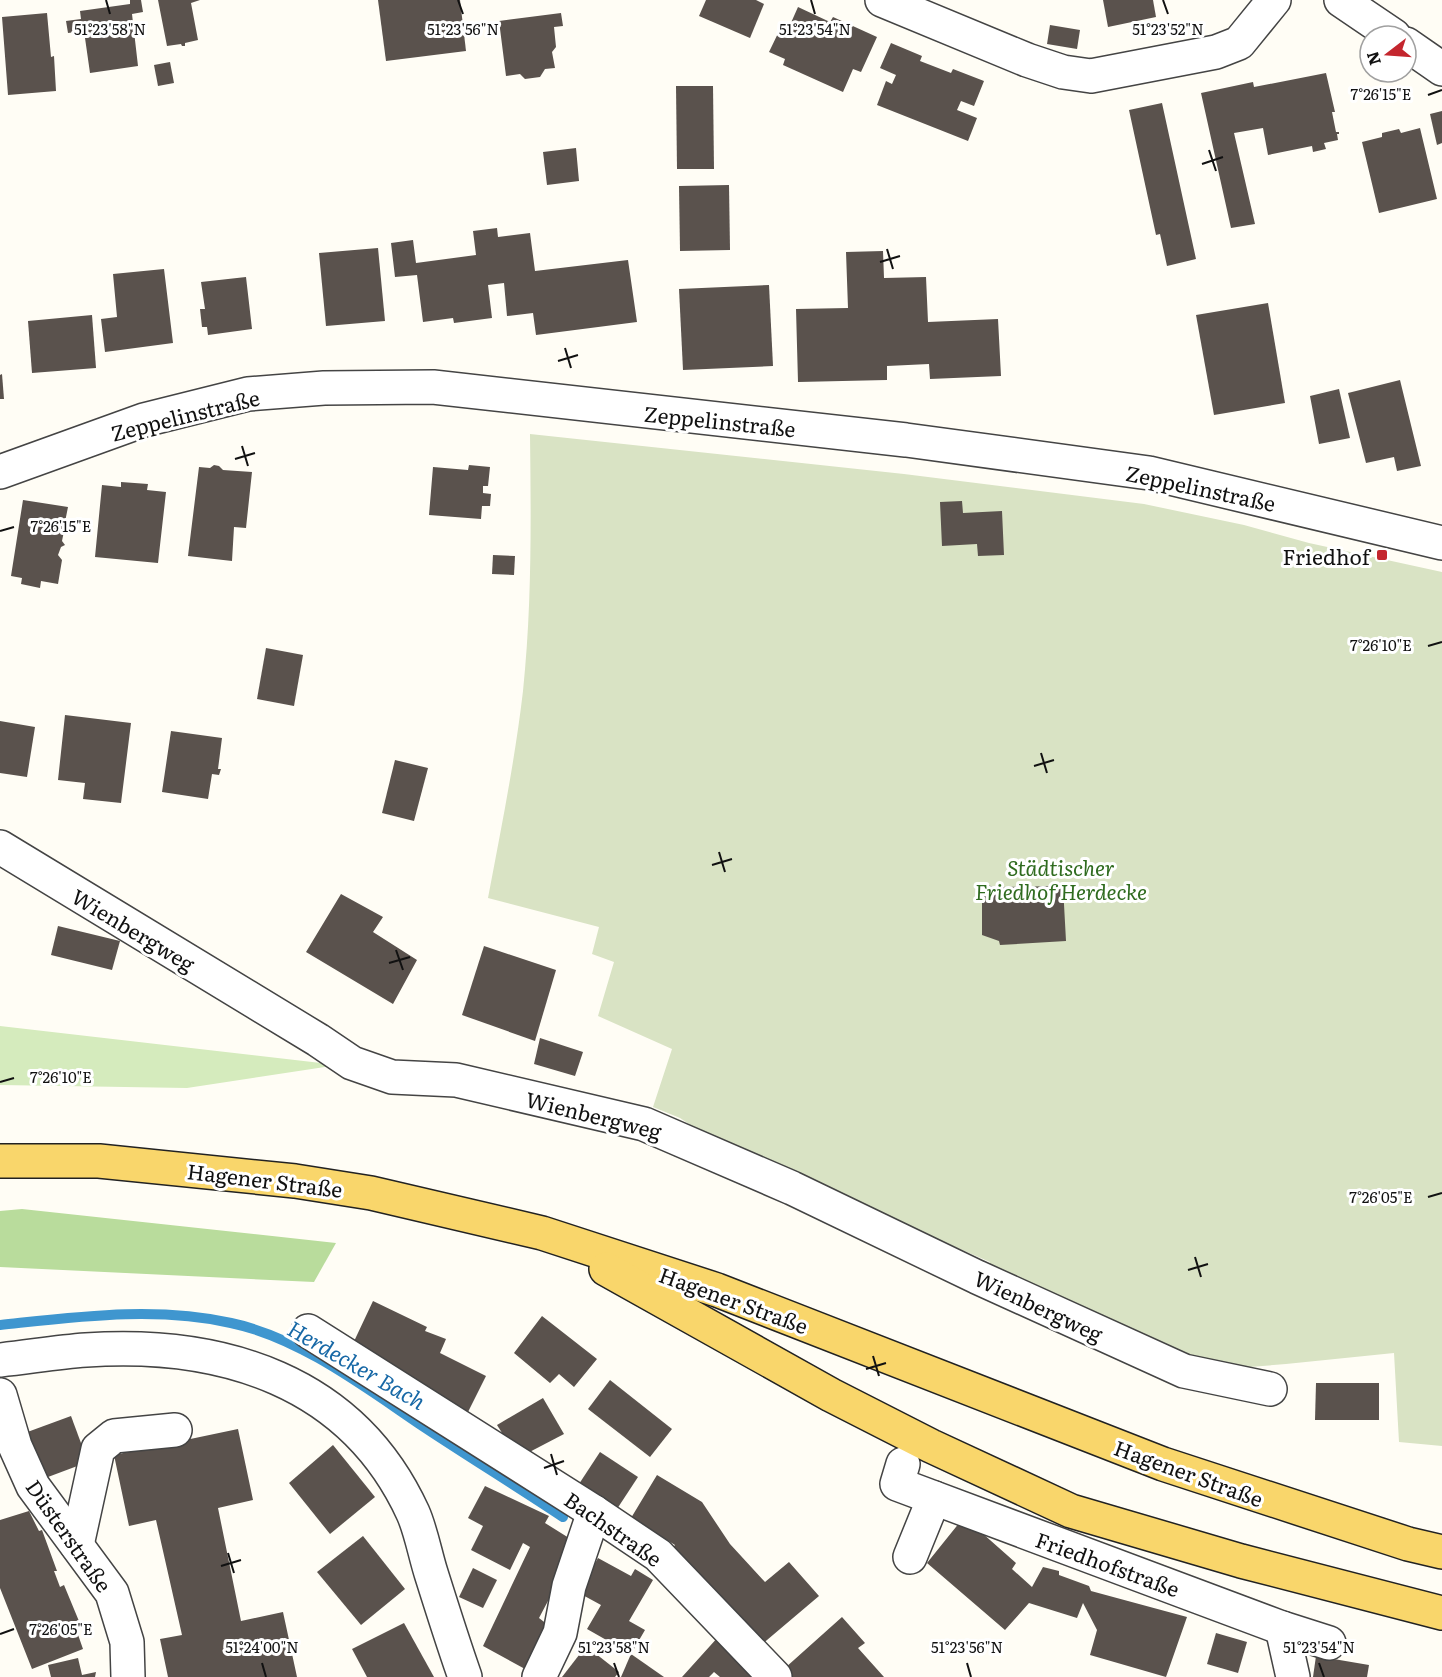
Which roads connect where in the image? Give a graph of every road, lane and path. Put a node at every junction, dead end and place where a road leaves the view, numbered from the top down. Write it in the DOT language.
graph roads {
  1 [pos="882,0"];
  2 [pos="1274,0"];
  3 [pos="1341,0"];
  4 [pos="1376,24"];
  5 [pos="1418,52"];
  6 [pos="1442,69"];
  7 [pos="0,472"];
  8 [pos="1442,543"];
  9 [pos="0,847"];
  10 [pos="0,1161"];
  11 [pos="542,1233"];
  12 [pos="308,1331"];
  13 [pos="0,1360"];
  14 [pos="1270,1389"];
  15 [pos="0,1395"];
  16 [pos="175,1430"];
  17 [pos="903,1464"];
  18 [pos="934,1498"];
  19 [pos="594,1512"];
  20 [pos="77,1545"];
  21 [pos="1442,1552"];
  22 [pos="910,1557"];
  23 [pos="1442,1613"];
  24 [pos="1282,1628"];
  25 [pos="1329,1643"];
  26 [pos="128,1677"];
  27 [pos="465,1677"];
  28 [pos="539,1677"];
  29 [pos="775,1677"];
  30 [pos="1293,1677"];
  1 -- 2 [label="street"];
  3 -- 4 [label="street"];
  5 -- 6 [label="street"];
  7 -- 8 [label="street, Zeppelinstraße"];
  9 -- 14 [label="street, Wienbergweg"];
  10 -- 11 [label="main road, Hagener Straße"];
  11 -- 21 [label="main road, Hagener Straße"];
  11 -- 23 [label="main road"];
  12 -- 19 [label="street, Bachstraße"];
  13 -- 27 [label="street"];
  15 -- 20 [label="street, Düsterstraße"];
  16 -- 20 [label="street"];
  17 -- 18 [label="street, Friedhofstraße"];
  18 -- 22 [label="street"];
  18 -- 24 [label="street, Friedhofstraße"];
  19 -- 28 [label="street"];
  19 -- 29 [label="street, Bachstraße"];
  20 -- 26 [label="street, Düsterstraße"];
  24 -- 25 [label="street, Friedhofstraße"];
  24 -- 30 [label="street"];
}
